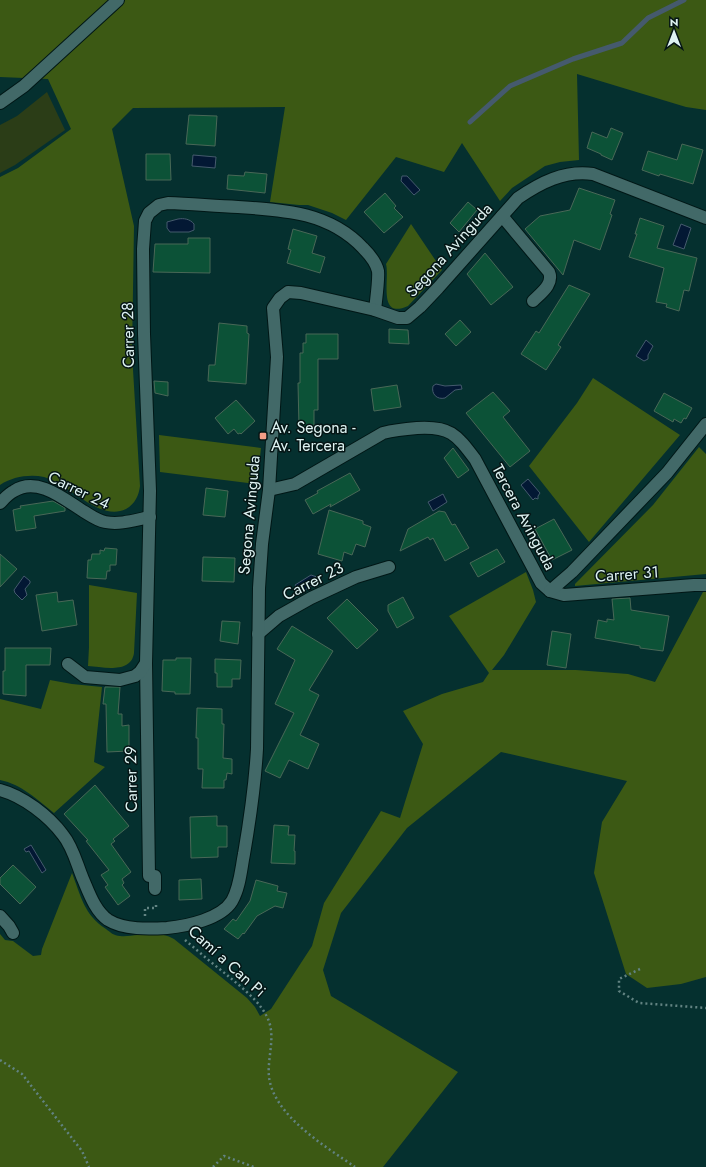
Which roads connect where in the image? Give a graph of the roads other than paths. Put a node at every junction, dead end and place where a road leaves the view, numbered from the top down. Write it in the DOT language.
graph roads {
  1 [pos="118,0"];
  2 [pos="0,103"];
  3 [pos="502,216"];
  4 [pos="706,218"];
  5 [pos="533,301"];
  6 [pos="375,310"];
  7 [pos="706,424"];
  8 [pos="269,490"];
  9 [pos="0,503"];
  10 [pos="150,517"];
  11 [pos="389,567"];
  12 [pos="706,585"];
  13 [pos="550,591"];
  14 [pos="258,634"];
  15 [pos="146,663"];
  16 [pos="68,664"];
  17 [pos="0,790"];
  18 [pos="156,894"];
  19 [pos="0,916"];
  20 [pos="13,933"];
  1 -- 2 [label="street"];
  3 -- 4 [label="street, Segona Avinguda"];
  3 -- 5 [label="street"];
  3 -- 6 [label="street, Segona Avinguda"];
  6 -- 8 [label="street, Segona Avinguda"];
  6 -- 10 [label="street, Carrer 28"];
  7 -- 13 [label="street, Tercera Avinguda"];
  8 -- 13 [label="street, Tercera Avinguda"];
  8 -- 14 [label="street, Segona Avinguda"];
  9 -- 10 [label="street, Carrer 24"];
  10 -- 15 [label="street, Carrer 28"];
  11 -- 14 [label="street, Carrer 23"];
  12 -- 13 [label="street, Carrer 31"];
  14 -- 17 [label="street, Segona Avinguda"];
  15 -- 16 [label="street"];
  15 -- 18 [label="street, Carrer 29"];
  19 -- 20 [label="street"];
}
